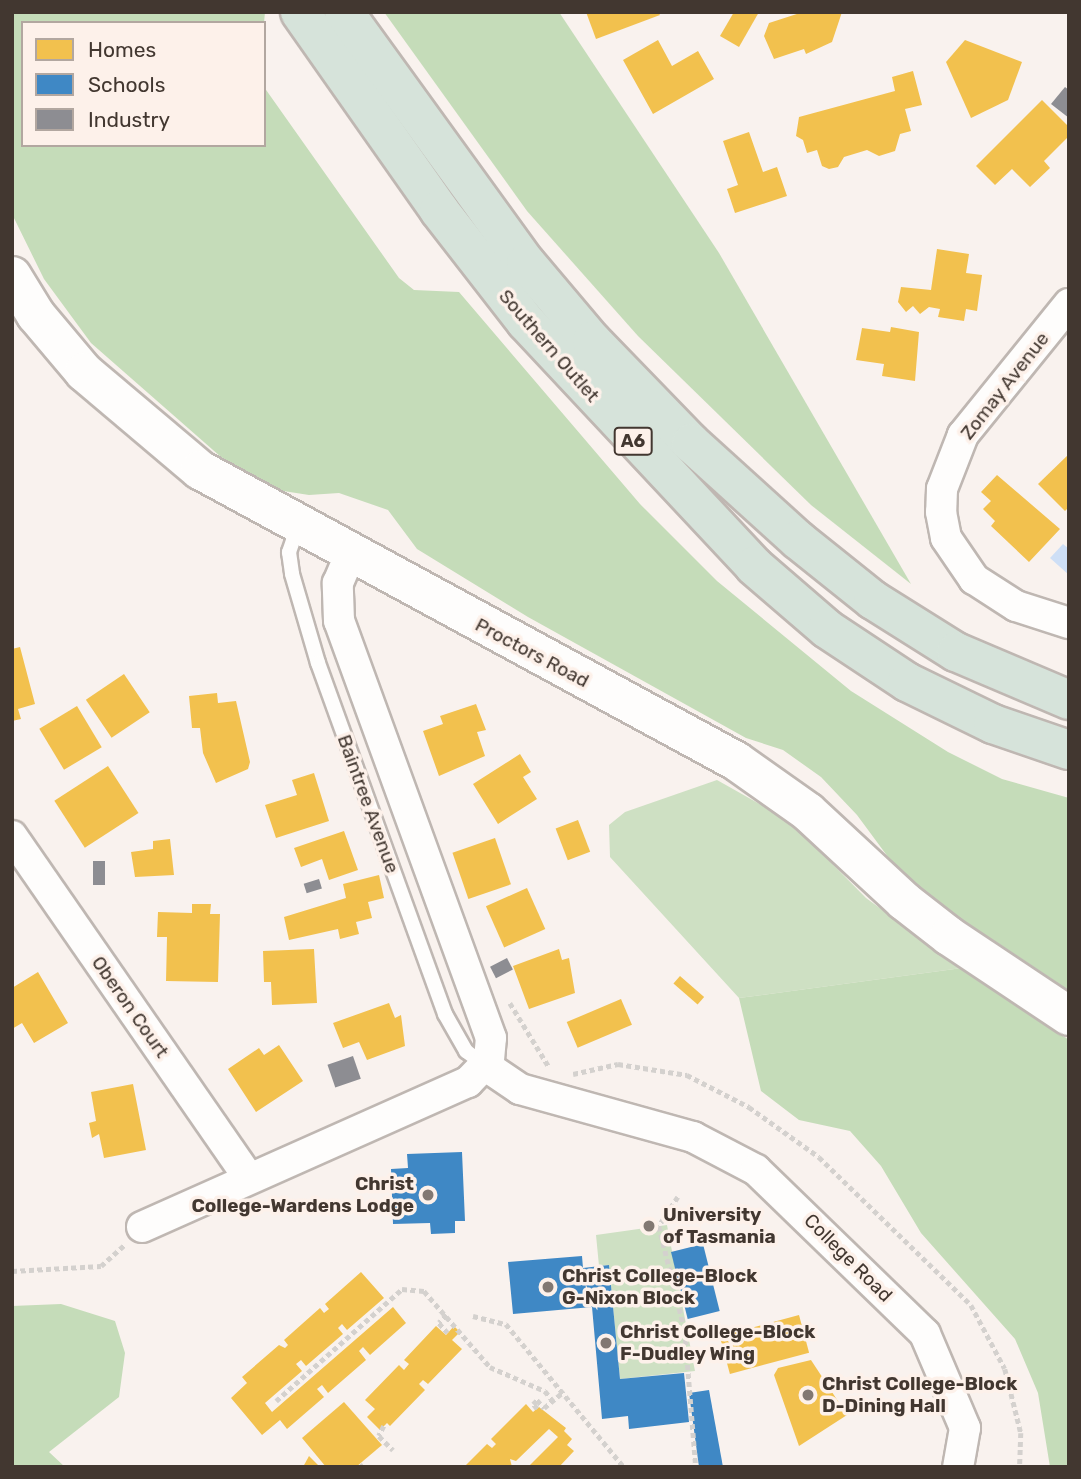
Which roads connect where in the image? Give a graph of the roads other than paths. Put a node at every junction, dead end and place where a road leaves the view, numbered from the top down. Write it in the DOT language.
graph roads {
  1 [pos="300,12"];
  2 [pos="344,12"];
  3 [pos="12,276"];
  4 [pos="1069,304"];
  5 [pos="298,526"];
  6 [pos="350,555"];
  7 [pos="1069,623"];
  8 [pos="1069,700"];
  9 [pos="1069,750"];
  10 [pos="12,836"];
  11 [pos="1069,1016"];
  12 [pos="486,1066"];
  13 [pos="248,1177"];
  14 [pos="142,1227"];
  15 [pos="958,1467"];
  1 -- 9 [label="highway, Southern Outlet / A6"];
  2 -- 8 [label="highway, Southern Outlet / A6"];
  3 -- 5 [label="street, Proctors Road"];
  4 -- 7 [label="street, Zomay Avenue"];
  5 -- 6 [label="street, Proctors Road"];
  5 -- 12 [label="lane, Baintree Avenue"];
  6 -- 11 [label="street, Proctors Road"];
  6 -- 12 [label="street, Baintree Avenue"];
  10 -- 13 [label="street, Oberon Court"];
  12 -- 13 [label="street"];
  12 -- 15 [label="street, College Road"];
  13 -- 14 [label="street"];
}
